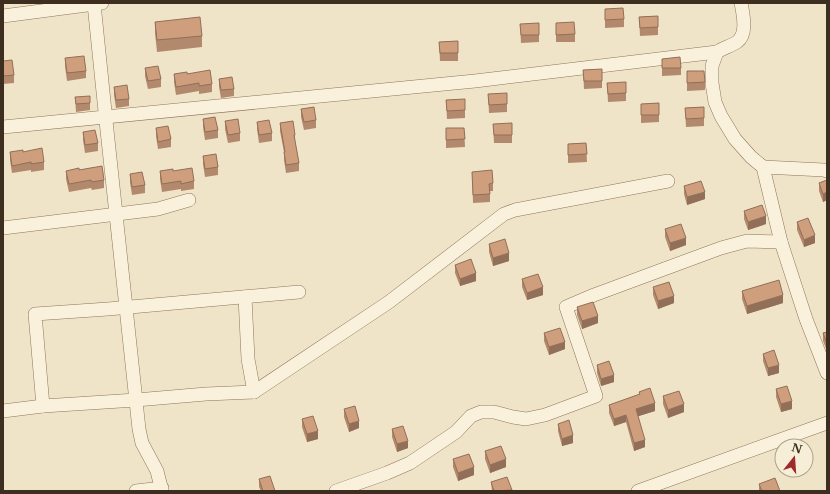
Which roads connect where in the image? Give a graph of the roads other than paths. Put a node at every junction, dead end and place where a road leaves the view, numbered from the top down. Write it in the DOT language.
graph roads {
  1 [pos="741,3"];
  2 [pos="98,4"];
  3 [pos="3,16"];
  4 [pos="717,52"];
  5 [pos="3,126"];
  6 [pos="763,167"];
  7 [pos="827,171"];
  8 [pos="668,181"];
  9 [pos="189,200"];
  10 [pos="116,214"];
  11 [pos="3,228"];
  12 [pos="781,242"];
  13 [pos="299,292"];
  14 [pos="245,297"];
  15 [pos="126,308"];
  16 [pos="827,373"];
  17 [pos="254,392"];
  18 [pos="136,400"];
  19 [pos="43,406"];
  20 [pos="3,412"];
  21 [pos="827,423"];
  22 [pos="162,490"];
  23 [pos="136,491"];
  24 [pos="336,491"];
  25 [pos="638,491"];
  1 -- 4 [label="street"];
  2 -- 3 [label="street"];
  2 -- 10 [label="street"];
  4 -- 5 [label="street"];
  4 -- 6 [label="street"];
  6 -- 7 [label="street"];
  6 -- 12 [label="street"];
  8 -- 17 [label="street"];
  9 -- 10 [label="street"];
  10 -- 11 [label="street"];
  10 -- 15 [label="street"];
  12 -- 16 [label="street"];
  12 -- 24 [label="street"];
  13 -- 14 [label="street"];
  14 -- 15 [label="street"];
  14 -- 17 [label="street"];
  15 -- 18 [label="street"];
  15 -- 19 [label="street"];
  17 -- 18 [label="street"];
  18 -- 19 [label="street"];
  18 -- 22 [label="street"];
  19 -- 20 [label="street"];
  21 -- 25 [label="street"];
  22 -- 23 [label="street"];
}
